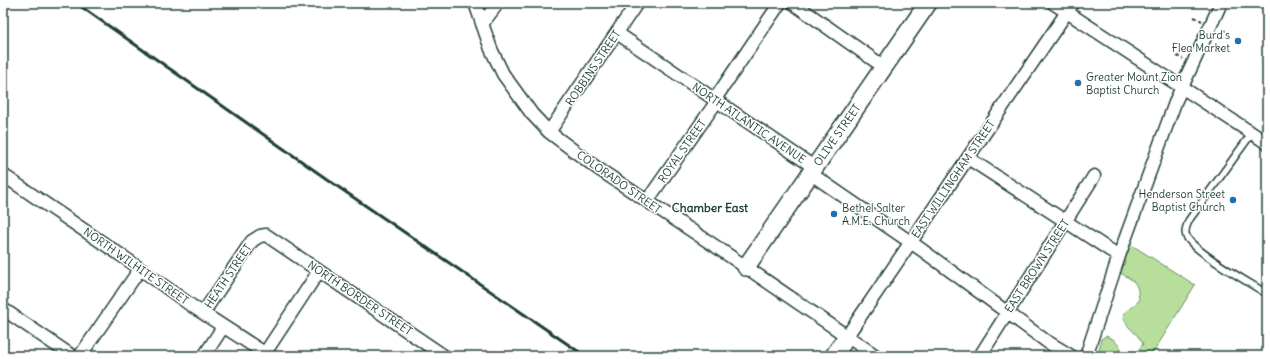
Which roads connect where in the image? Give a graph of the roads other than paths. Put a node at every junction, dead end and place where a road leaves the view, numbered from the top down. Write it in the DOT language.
graph roads {
  1 [pos="475,3"];
  2 [pos="498,3"];
  3 [pos="637,3"];
  4 [pos="780,3"];
  5 [pos="793,3"];
  6 [pos="928,3"];
  7 [pos="1053,3"];
  8 [pos="1221,3"];
  9 [pos="1070,8"];
  10 [pos="482,24"];
  11 [pos="617,33"];
  12 [pos="884,67"];
  13 [pos="1181,87"];
  14 [pos="716,100"];
  15 [pos="549,132"];
  16 [pos="1252,133"];
  17 [pos="1267,143"];
  18 [pos="968,158"];
  19 [pos="813,170"];
  20 [pos="3,175"];
  21 [pos="1094,176"];
  22 [pos="647,202"];
  23 [pos="1066,222"];
  24 [pos="275,241"];
  25 [pos="911,242"];
  26 [pos="1119,256"];
  27 [pos="746,267"];
  28 [pos="140,269"];
  29 [pos="319,271"];
  30 [pos="1267,294"];
  31 [pos="4,313"];
  32 [pos="203,313"];
  33 [pos="1008,313"];
  34 [pos="224,326"];
  35 [pos="847,336"];
  36 [pos="267,355"];
  37 [pos="72,356"];
  38 [pos="80,356"];
  39 [pos="204,356"];
  40 [pos="444,356"];
  41 [pos="834,356"];
  42 [pos="876,356"];
  43 [pos="980,356"];
  44 [pos="1071,356"];
  45 [pos="1086,356"];
  1 -- 10 [label="street, COLORADO STREET"];
  2 -- 10 [label="street"];
  3 -- 11 [label="street, ROBBINS STREET"];
  4 -- 14 [label="street, ROYAL STREET"];
  5 -- 12 [label="street"];
  6 -- 12 [label="street, OLIVE STREET"];
  7 -- 9 [label="street"];
  8 -- 13 [label="street"];
  9 -- 13 [label="street"];
  9 -- 18 [label="street, EAST WILLINGHAM STREET"];
  10 -- 15 [label="street, COLORADO STREET"];
  11 -- 14 [label="street, NORTH ATLANTIC AVENUE"];
  11 -- 15 [label="street, ROBBINS STREET"];
  12 -- 19 [label="street, OLIVE STREET"];
  13 -- 16 [label="street"];
  13 -- 26 [label="street"];
  14 -- 19 [label="street, NORTH ATLANTIC AVENUE"];
  14 -- 22 [label="street, ROYAL STREET"];
  15 -- 22 [label="street, COLORADO STREET"];
  16 -- 17 [label="street"];
  16 -- 30 [label="lane"];
  18 -- 23 [label="street"];
  18 -- 25 [label="street, EAST WILLINGHAM STREET"];
  19 -- 25 [label="street, NORTH ATLANTIC AVENUE"];
  19 -- 27 [label="street, OLIVE STREET"];
  20 -- 28 [label="street, NORTH WILHITE STREET"];
  21 -- 23 [label="street, EAST BROWN STREET"];
  22 -- 27 [label="street, COLORADO STREET"];
  23 -- 26 [label="street"];
  23 -- 33 [label="street, EAST BROWN STREET"];
  24 -- 29 [label="street, NORTH BORDER STREET"];
  24 -- 32 [label="street, HEATH STREET"];
  25 -- 33 [label="street, NORTH ATLANTIC AVENUE"];
  25 -- 35 [label="street, EAST WILLINGHAM STREET"];
  26 -- 45 [label="street"];
  27 -- 35 [label="street, COLORADO STREET"];
  28 -- 32 [label="street, NORTH WILHITE STREET"];
  28 -- 38 [label="street"];
  29 -- 36 [label="street"];
  29 -- 40 [label="street, NORTH BORDER STREET"];
  31 -- 37 [label="street"];
  32 -- 34 [label="street, NORTH WILHITE STREET"];
  33 -- 43 [label="street, EAST BROWN STREET"];
  33 -- 44 [label="street, NORTH ATLANTIC AVENUE"];
  34 -- 36 [label="street, NORTH WILHITE STREET"];
  34 -- 39 [label="street"];
  35 -- 41 [label="street, EAST WILLINGHAM STREET"];
  35 -- 42 [label="street, COLORADO STREET"];
}
